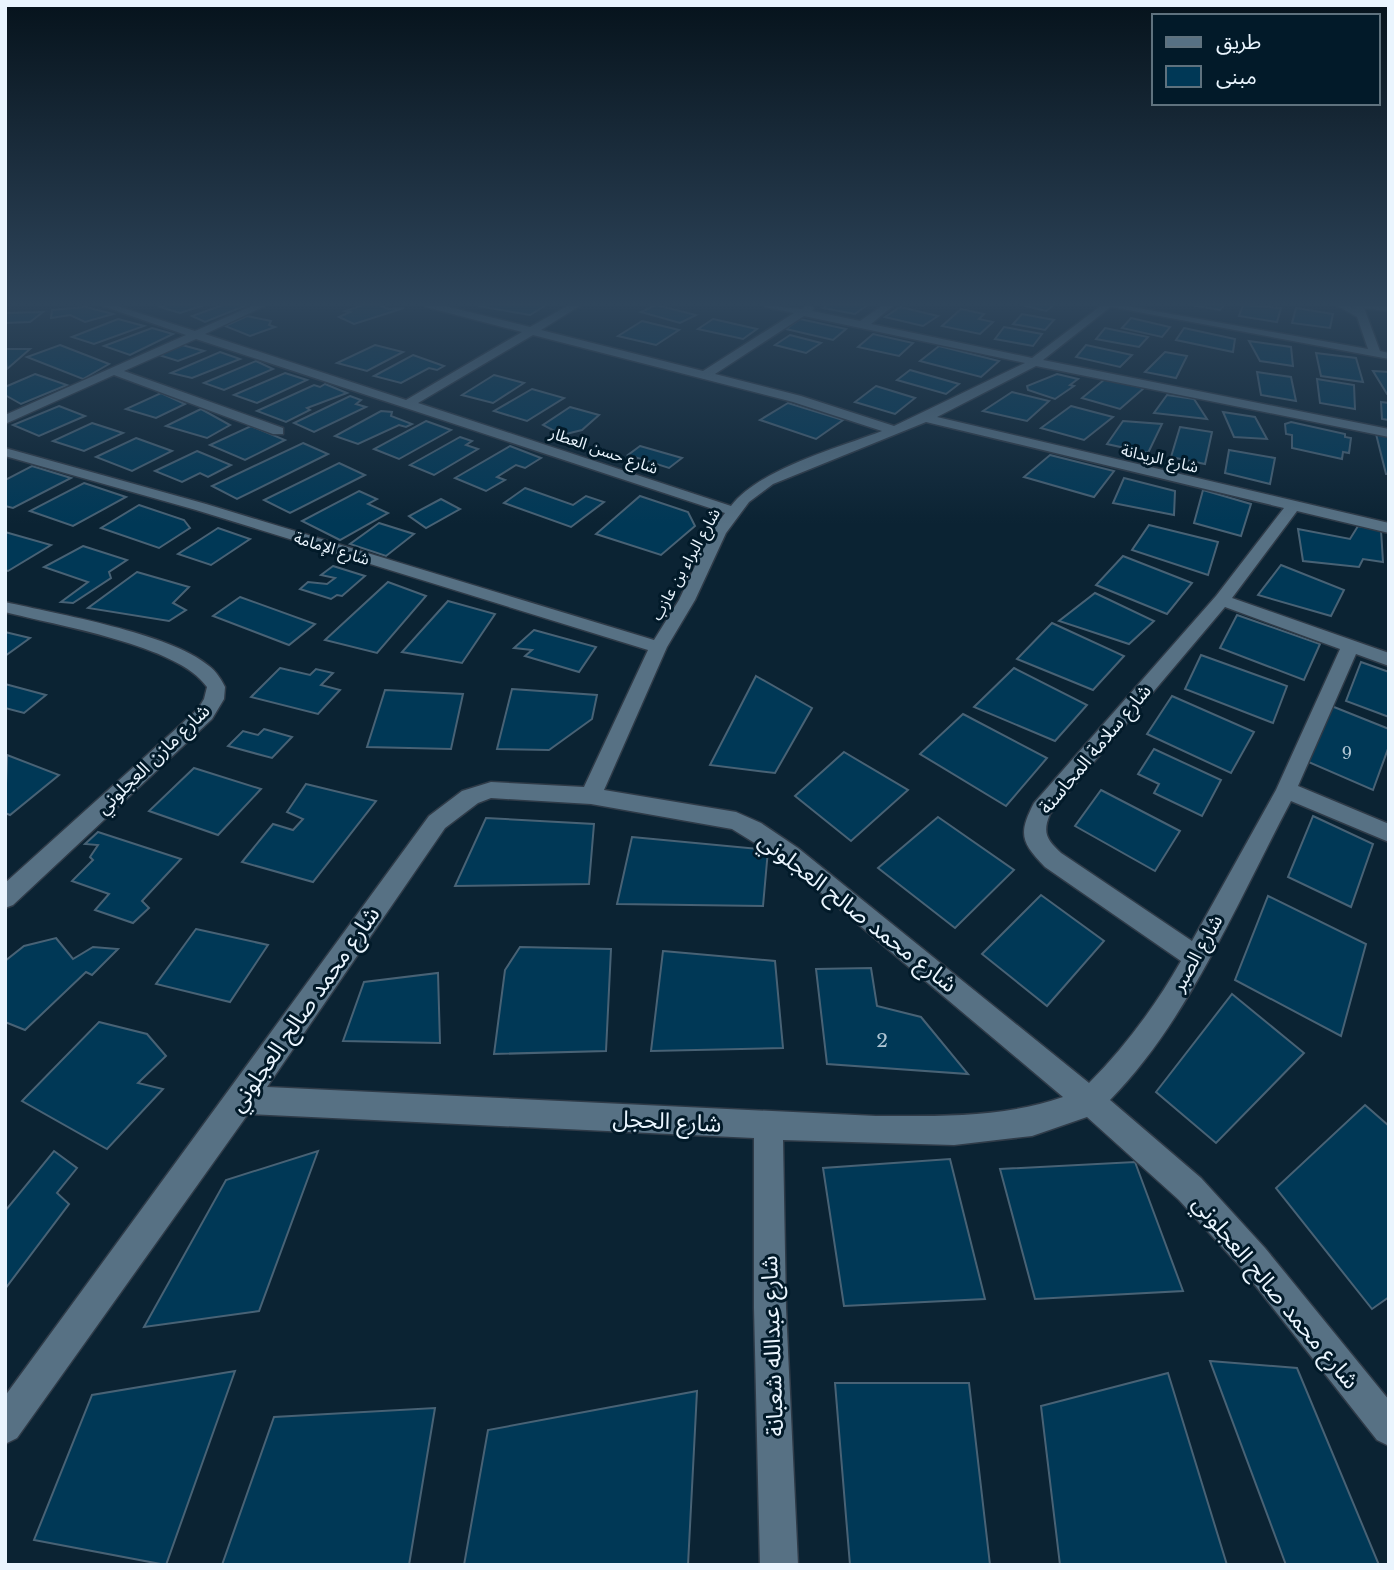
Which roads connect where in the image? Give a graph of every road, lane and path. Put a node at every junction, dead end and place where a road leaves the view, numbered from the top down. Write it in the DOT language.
graph roads {
  1 [pos="97,378"];
  2 [pos="133,378"];
  3 [pos="329,378"];
  4 [pos="452,378"];
  5 [pos="718,378"];
  6 [pos="1003,378"];
  7 [pos="1116,378"];
  8 [pos="408,404"];
  9 [pos="925,418"];
  10 [pos="5,420"];
  11 [pos="893,430"];
  12 [pos="278,431"];
  13 [pos="1389,433"];
  14 [pos="5,452"];
  15 [pos="1293,507"];
  16 [pos="733,511"];
  17 [pos="1389,528"];
  18 [pos="1222,600"];
  19 [pos="5,607"];
  20 [pos="658,647"];
  21 [pos="1350,647"];
  22 [pos="1389,660"];
  23 [pos="1286,790"];
  24 [pos="591,796"];
  25 [pos="1389,833"];
  26 [pos="5,898"];
  27 [pos="1195,957"];
  28 [pos="241,1100"];
  29 [pos="1089,1102"];
  30 [pos="768,1126"];
  31 [pos="5,1426"];
  32 [pos="1389,1428"];
  33 [pos="779,1565"];
  1 -- 10 [label="street"];
  2 -- 12 [label="street"];
  3 -- 8 [label="street, شارع حسن العطار"];
  4 -- 8 [label="street"];
  5 -- 11 [label="street"];
  6 -- 9 [label="street, شارع البراء بن عازب"];
  7 -- 13 [label="street"];
  8 -- 16 [label="street, شارع حسن العطار"];
  9 -- 11 [label="street, شارع البراء بن عازب"];
  9 -- 15 [label="street, شارع الريدانة"];
  11 -- 16 [label="street, شارع البراء بن عازب"];
  14 -- 20 [label="street, شارع الإمامة"];
  15 -- 17 [label="street, شارع الريدانة"];
  15 -- 18 [label="street, شارع سلامة المحاسنة"];
  16 -- 20 [label="street, شارع البراء بن عازب"];
  18 -- 21 [label="street"];
  18 -- 27 [label="street, شارع سلامة المحاسنة"];
  19 -- 26 [label="street, شارع مازن العجلوني"];
  20 -- 24 [label="street, شارع البراء بن عازب"];
  21 -- 22 [label="street"];
  21 -- 23 [label="street, شارع الصبر"];
  23 -- 25 [label="street"];
  23 -- 27 [label="street, شارع الصبر"];
  24 -- 28 [label="street, شارع محمد صالح العجلوني"];
  24 -- 29 [label="street, شارع محمد صالح العجلوني"];
  27 -- 29 [label="street, شارع الصبر"];
  28 -- 30 [label="street, شارع الحجل"];
  28 -- 31 [label="street, شارع محمد صالح العجلوني"];
  29 -- 30 [label="street, شارع الحجل"];
  29 -- 32 [label="street, شارع محمد صالح العجلوني"];
  30 -- 33 [label="street, شارع عبدالله شعبانة"];
}
